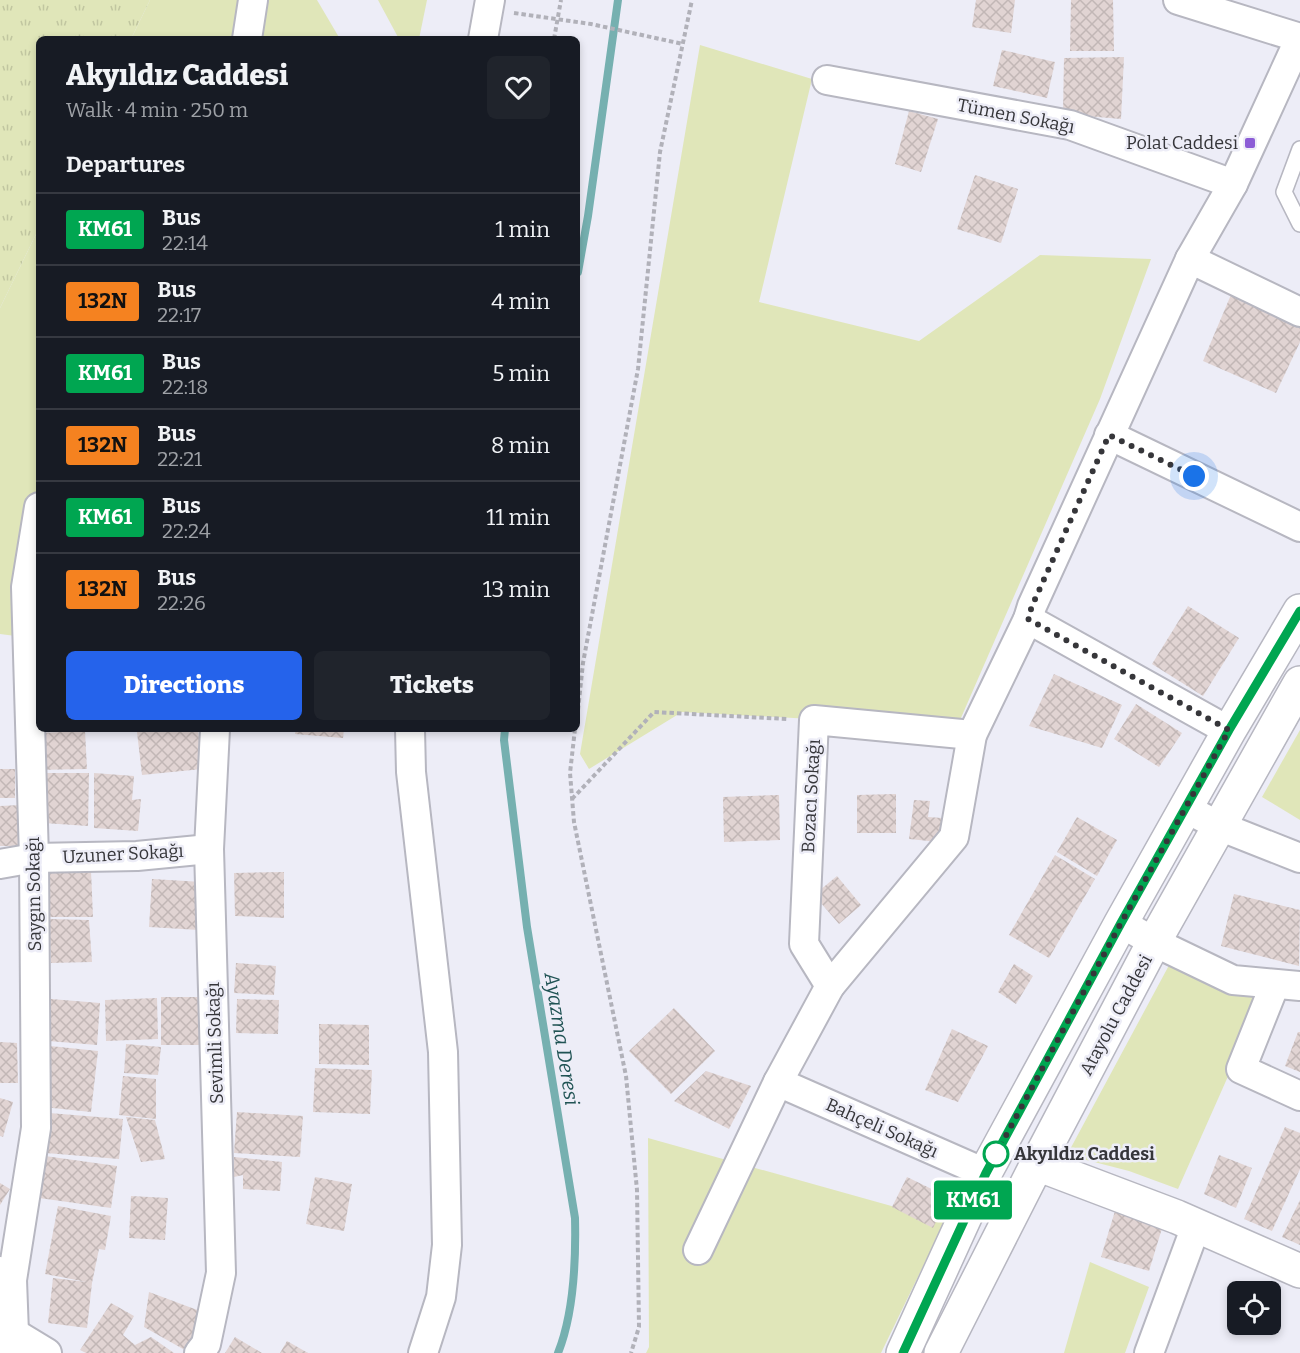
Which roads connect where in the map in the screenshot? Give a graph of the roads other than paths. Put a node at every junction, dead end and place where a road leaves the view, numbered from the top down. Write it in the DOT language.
graph roads {
  1 [pos="253,0"];
  2 [pos="1178,0"];
  3 [pos="490,5"];
  4 [pos="247,36"];
  5 [pos="484,36"];
  6 [pos="1300,38"];
  7 [pos="827,80"];
  8 [pos="1300,148"];
  9 [pos="1233,184"];
  10 [pos="1300,224"];
  11 [pos="1190,259"];
  12 [pos="1300,312"];
  13 [pos="1109,435"];
  14 [pos="36,525"];
  15 [pos="1300,527"];
  16 [pos="1300,611"];
  17 [pos="1028,619"];
  18 [pos="1300,683"];
  19 [pos="1229,730"];
  20 [pos="215,732"];
  21 [pos="410,732"];
  22 [pos="972,735"];
  23 [pos="1185,808"];
  24 [pos="1219,826"];
  25 [pos="210,849"];
  26 [pos="34,858"];
  27 [pos="1300,858"];
  28 [pos="0,864"];
  29 [pos="1121,923"];
  30 [pos="1154,942"];
  31 [pos="1287,985"];
  32 [pos="830,986"];
  33 [pos="778,1082"];
  34 [pos="1300,1096"];
  35 [pos="1037,1164"];
  36 [pos="986,1173"];
  37 [pos="1196,1226"];
  38 [pos="698,1250"];
  39 [pos="1300,1271"];
  40 [pos="6,1276"];
  41 [pos="11,1343"];
  42 [pos="47,1353"];
  43 [pos="199,1353"];
  44 [pos="423,1353"];
  45 [pos="903,1353"];
  46 [pos="941,1353"];
  47 [pos="1149,1353"];
  1 -- 4 [label="street"];
  2 -- 6 [label="street"];
  3 -- 5 [label="street"];
  6 -- 9 [label="street"];
  7 -- 9 [label="street, Tümen Sokağı"];
  8 -- 10 [label="lane"];
  9 -- 11 [label="street"];
  11 -- 12 [label="street"];
  11 -- 13 [label="street"];
  13 -- 15 [label="street"];
  13 -- 17 [label="street"];
  14 -- 26 [label="street, Saygın Sokağı"];
  16 -- 19 [label="main road"];
  17 -- 19 [label="street"];
  17 -- 22 [label="street"];
  18 -- 24 [label="main road, Atayolu Caddesi"];
  19 -- 23 [label="main road"];
  20 -- 25 [label="street, Sevimli Sokağı"];
  21 -- 44 [label="street"];
  22 -- 32 [label="street"];
  22 -- 32 [label="street, Bozacı Sokağı"];
  23 -- 24 [label="street"];
  23 -- 29 [label="main road"];
  24 -- 27 [label="street"];
  24 -- 30 [label="main road, Atayolu Caddesi"];
  25 -- 26 [label="street, Uzuner Sokağı"];
  25 -- 43 [label="street, Sevimli Sokağı"];
  26 -- 28 [label="street, Uzuner Sokağı"];
  26 -- 40 [label="street, Saygın Sokağı"];
  29 -- 30 [label="street"];
  29 -- 36 [label="main road"];
  30 -- 31 [label="street"];
  30 -- 35 [label="main road, Atayolu Caddesi"];
  31 -- 34 [label="street"];
  32 -- 33 [label="street"];
  33 -- 36 [label="street, Bahçeli Sokağı"];
  33 -- 38 [label="street"];
  35 -- 37 [label="main road"];
  35 -- 46 [label="main road, Atayolu Caddesi"];
  36 -- 45 [label="main road"];
  37 -- 39 [label="main road"];
  37 -- 47 [label="street"];
  40 -- 41 [label="street, Saygın Sokağı"];
  41 -- 42 [label="street"];
}
